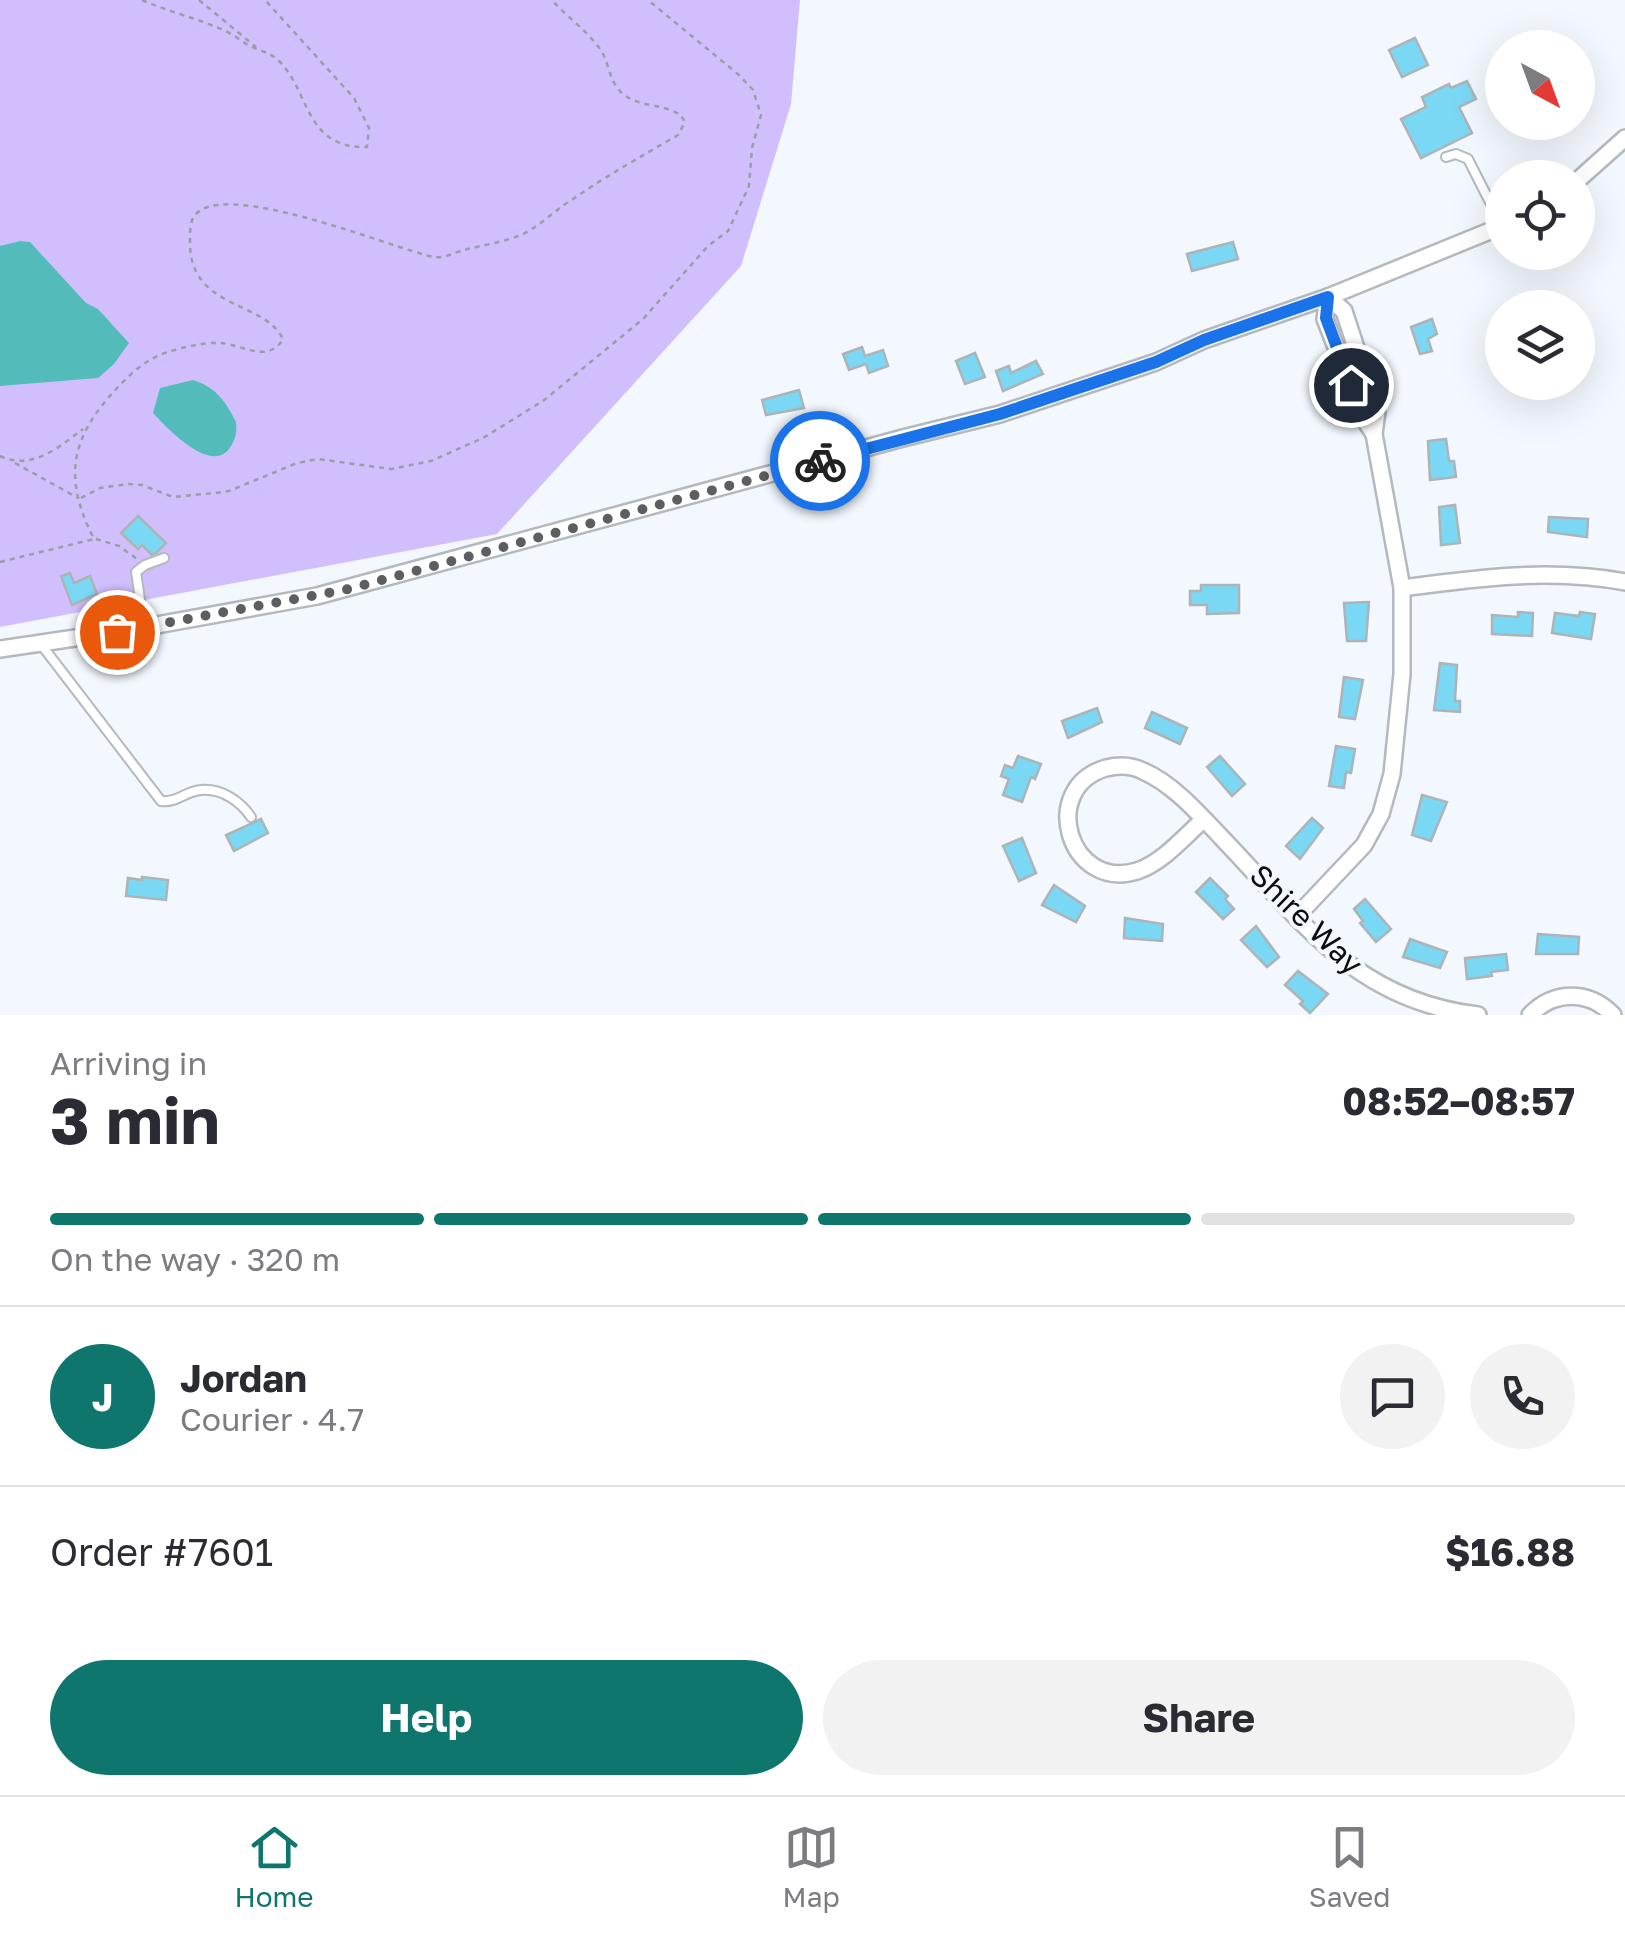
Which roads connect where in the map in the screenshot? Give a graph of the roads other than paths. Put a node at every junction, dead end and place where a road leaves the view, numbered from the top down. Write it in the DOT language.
graph roads {
  1 [pos="1625,138"];
  2 [pos="1446,157"];
  3 [pos="1595,165"];
  4 [pos="1485,192"];
  5 [pos="1485,233"];
  6 [pos="1328,297"];
  7 [pos="164,558"];
  8 [pos="1625,582"];
  9 [pos="1402,588"];
  10 [pos="141,606"];
  11 [pos="144,627"];
  12 [pos="117,632"];
  13 [pos="40,643"];
  14 [pos="0,649"];
  15 [pos="252,816"];
  16 [pos="1204,819"];
  17 [pos="1297,916"];
  18 [pos="1478,1015"];
  19 [pos="1530,1015"];
  20 [pos="1613,1015"];
  1 -- 3 [label="street"];
  2 -- 4 [label="lane"];
  5 -- 6 [label="street"];
  6 -- 9 [label="street"];
  6 -- 11 [label="street"];
  7 -- 10 [label="lane"];
  8 -- 9 [label="street"];
  9 -- 17 [label="street"];
  10 -- 11 [label="lane"];
  10 -- 12 [label="lane"];
  11 -- 12 [label="street"];
  12 -- 13 [label="street"];
  13 -- 14 [label="street"];
  13 -- 15 [label="lane"];
  16 -- 16 [label="street, Shire Way"];
  16 -- 17 [label="street, Shire Way"];
  17 -- 18 [label="street, Shire Way"];
  19 -- 20 [label="street"];
}
